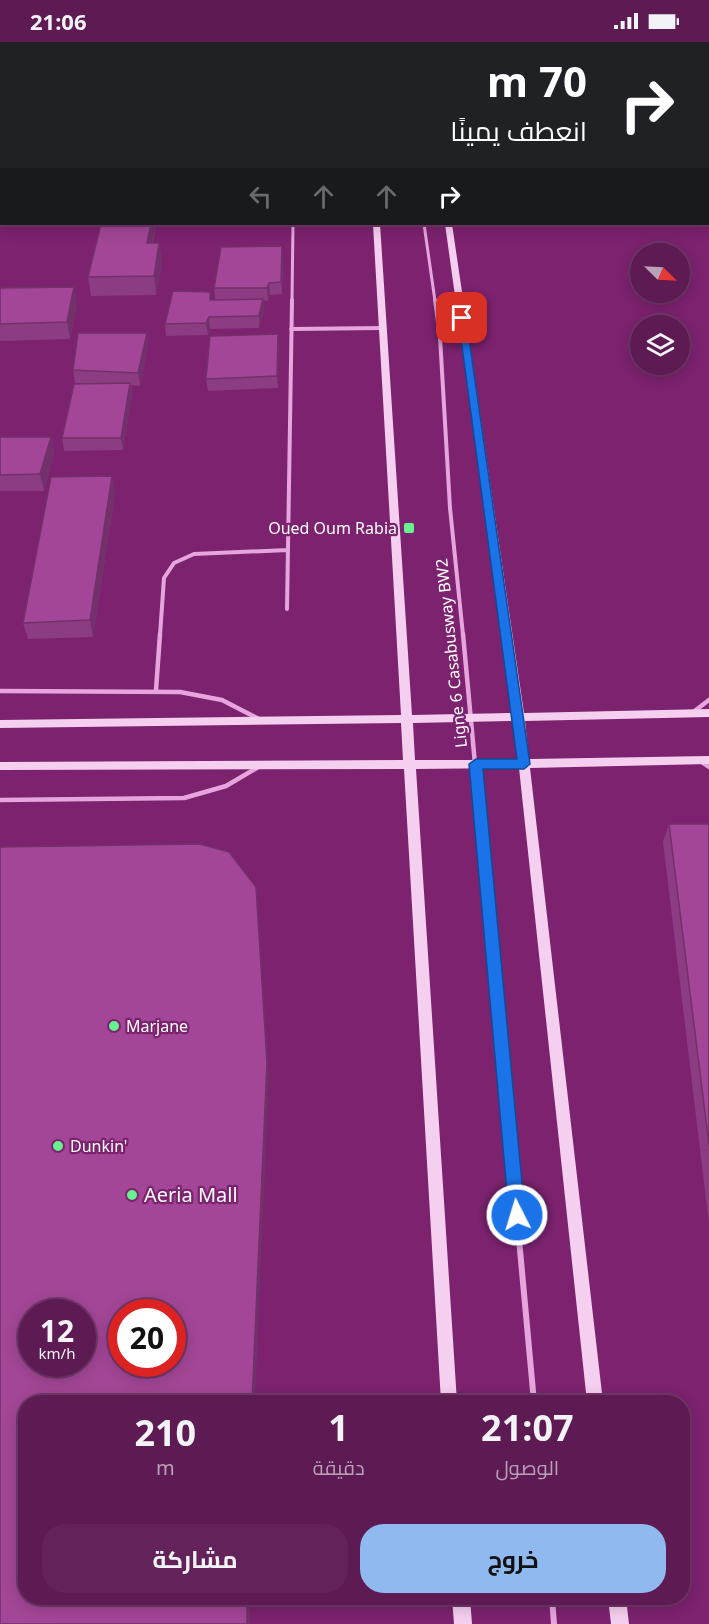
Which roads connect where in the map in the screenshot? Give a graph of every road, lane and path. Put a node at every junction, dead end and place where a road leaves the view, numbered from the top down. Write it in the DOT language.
graph roads {
  1 [pos="293,225"];
  2 [pos="376,225"];
  3 [pos="424,225"];
  4 [pos="448,225"];
  5 [pos="383,328"];
  6 [pos="291,329"];
  7 [pos="288,550"];
  8 [pos="287,609"];
  9 [pos="156,690"];
  10 [pos="0,691"];
  11 [pos="709,700"];
  12 [pos="709,713"];
  13 [pos="692,714"];
  14 [pos="519,717"];
  15 [pos="471,718"];
  16 [pos="406,719"];
  17 [pos="264,722"];
  18 [pos="0,724"];
  19 [pos="703,760"];
  20 [pos="476,764"];
  21 [pos="524,764"];
  22 [pos="261,765"];
  23 [pos="409,765"];
  24 [pos="0,766"];
  25 [pos="709,767"];
  26 [pos="0,800"];
  27 [pos="449,1395"];
  28 [pos="533,1395"];
  29 [pos="594,1395"];
  30 [pos="462,1605"];
  31 [pos="553,1605"];
  32 [pos="618,1605"];
  33 [pos="463,1624"];
  34 [pos="554,1624"];
  35 [pos="620,1624"];
  1 -- 6 [label="lane"];
  2 -- 5 [label="main road"];
  3 -- 15 [label="lane, Ligne 6 Casabusway BW2"];
  4 -- 14 [label="main road"];
  5 -- 6 [label="lane"];
  5 -- 16 [label="main road"];
  6 -- 7 [label="lane"];
  7 -- 8 [label="lane"];
  7 -- 9 [label="lane"];
  9 -- 10 [label="lane"];
  9 -- 17 [label="lane"];
  11 -- 13 [label="lane"];
  12 -- 13 [label="main road"];
  13 -- 14 [label="main road"];
  14 -- 15 [label="main road"];
  14 -- 21 [label="main road"];
  15 -- 16 [label="main road"];
  15 -- 20 [label="lane, Ligne 6 Casabusway BW2"];
  16 -- 17 [label="main road"];
  16 -- 23 [label="main road"];
  17 -- 18 [label="main road"];
  19 -- 21 [label="main road"];
  19 -- 25 [label="lane"];
  20 -- 21 [label="main road"];
  20 -- 23 [label="main road"];
  20 -- 28 [label="lane, Ligne 6 Casabusway BW2"];
  21 -- 29 [label="main road"];
  22 -- 23 [label="main road"];
  22 -- 24 [label="main road"];
  22 -- 26 [label="lane"];
  23 -- 27 [label="main road"];
  30 -- 33 [label="main road"];
  31 -- 34 [label="lane"];
  32 -- 35 [label="main road"];
}
